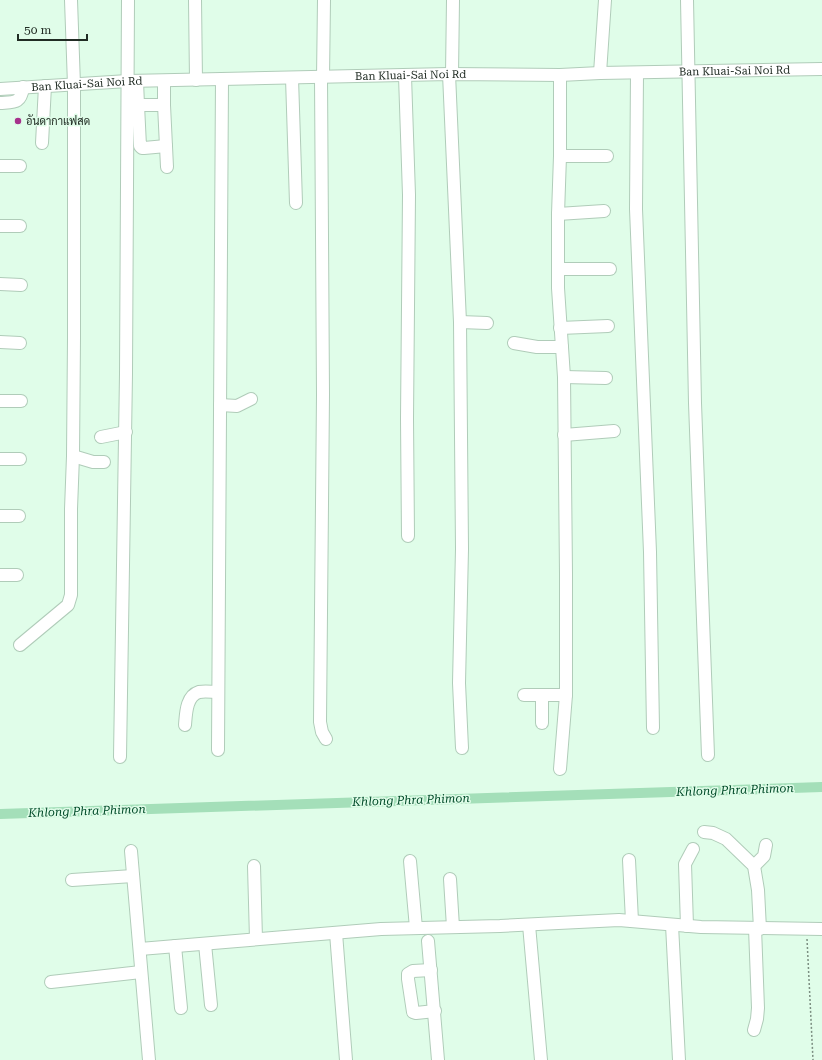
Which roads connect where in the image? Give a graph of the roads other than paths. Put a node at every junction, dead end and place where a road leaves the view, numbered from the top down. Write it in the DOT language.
graph roads {
  1 [pos="71,0"];
  2 [pos="128,0"];
  3 [pos="195,0"];
  4 [pos="324,0"];
  5 [pos="453,0"];
  6 [pos="605,0"];
  7 [pos="687,0"];
  8 [pos="822,69"];
  9 [pos="689,72"];
  10 [pos="600,73"];
  11 [pos="637,73"];
  12 [pos="451,74"];
  13 [pos="560,75"];
  14 [pos="405,76"];
  15 [pos="292,78"];
  16 [pos="322,78"];
  17 [pos="222,79"];
  18 [pos="196,80"];
  19 [pos="133,81"];
  20 [pos="164,81"];
  21 [pos="74,85"];
  22 [pos="46,86"];
  23 [pos="23,87"];
  24 [pos="0,89"];
  25 [pos="0,103"];
  26 [pos="138,105"];
  27 [pos="164,105"];
  28 [pos="42,143"];
  29 [pos="166,146"];
  30 [pos="560,156"];
  31 [pos="607,156"];
  32 [pos="0,166"];
  33 [pos="20,166"];
  34 [pos="167,167"];
  35 [pos="296,203"];
  36 [pos="604,211"];
  37 [pos="558,214"];
  38 [pos="0,226"];
  39 [pos="20,226"];
  40 [pos="558,269"];
  41 [pos="610,269"];
  42 [pos="0,284"];
  43 [pos="21,285"];
  44 [pos="460,322"];
  45 [pos="487,323"];
  46 [pos="608,326"];
  47 [pos="560,328"];
  48 [pos="0,342"];
  49 [pos="20,343"];
  50 [pos="514,343"];
  51 [pos="562,347"];
  52 [pos="564,377"];
  53 [pos="606,378"];
  54 [pos="251,399"];
  55 [pos="0,401"];
  56 [pos="21,401"];
  57 [pos="220,405"];
  58 [pos="614,431"];
  59 [pos="126,432"];
  60 [pos="564,435"];
  61 [pos="101,437"];
  62 [pos="73,456"];
  63 [pos="0,459"];
  64 [pos="20,459"];
  65 [pos="104,462"];
  66 [pos="0,516"];
  67 [pos="19,516"];
  68 [pos="408,536"];
  69 [pos="0,575"];
  70 [pos="17,575"];
  71 [pos="20,646"];
  72 [pos="218,692"];
  73 [pos="524,695"];
  74 [pos="542,695"];
  75 [pos="566,695"];
  76 [pos="542,723"];
  77 [pos="185,725"];
  78 [pos="653,728"];
  79 [pos="326,739"];
  80 [pos="462,748"];
  81 [pos="218,750"];
  82 [pos="708,755"];
  83 [pos="120,757"];
  84 [pos="560,769"];
  85 [pos="704,832"];
  86 [pos="766,845"];
  87 [pos="693,849"];
  88 [pos="131,851"];
  89 [pos="629,860"];
  90 [pos="410,861"];
  91 [pos="254,866"];
  92 [pos="754,866"];
  93 [pos="133,876"];
  94 [pos="450,879"];
  95 [pos="72,880"];
  96 [pos="632,921"];
  97 [pos="529,925"];
  98 [pos="672,925"];
  99 [pos="687,926"];
  100 [pos="453,927"];
  101 [pos="416,928"];
  102 [pos="757,929"];
  103 [pos="822,929"];
  104 [pos="336,933"];
  105 [pos="256,939"];
  106 [pos="428,942"];
  107 [pos="205,944"];
  108 [pos="175,946"];
  109 [pos="140,949"];
  110 [pos="432,970"];
  111 [pos="141,972"];
  112 [pos="51,982"];
  113 [pos="211,1005"];
  114 [pos="182,1008"];
  115 [pos="435,1011"];
  116 [pos="754,1030"];
  117 [pos="149,1060"];
  118 [pos="346,1060"];
  119 [pos="438,1060"];
  120 [pos="541,1060"];
  121 [pos="679,1060"];
  1 -- 21 [label="street"];
  2 -- 19 [label="street"];
  3 -- 18 [label="street"];
  4 -- 16 [label="street"];
  5 -- 12 [label="street"];
  6 -- 10 [label="street"];
  7 -- 9 [label="street"];
  8 -- 9 [label="street, Ban Kluai-Sai Noi Rd"];
  9 -- 11 [label="street, Ban Kluai-Sai Noi Rd"];
  9 -- 82 [label="street"];
  10 -- 11 [label="street, Ban Kluai-Sai Noi Rd"];
  10 -- 13 [label="street, Ban Kluai-Sai Noi Rd"];
  11 -- 78 [label="street"];
  12 -- 13 [label="street, Ban Kluai-Sai Noi Rd"];
  12 -- 14 [label="street, Ban Kluai-Sai Noi Rd"];
  12 -- 44 [label="street"];
  13 -- 30 [label="street"];
  14 -- 16 [label="street, Ban Kluai-Sai Noi Rd"];
  14 -- 68 [label="street"];
  15 -- 16 [label="street, Ban Kluai-Sai Noi Rd"];
  15 -- 17 [label="street, Ban Kluai-Sai Noi Rd"];
  15 -- 35 [label="street"];
  16 -- 79 [label="street"];
  17 -- 18 [label="street, Ban Kluai-Sai Noi Rd"];
  17 -- 57 [label="street"];
  18 -- 20 [label="street, Ban Kluai-Sai Noi Rd"];
  19 -- 20 [label="street, Ban Kluai-Sai Noi Rd"];
  19 -- 21 [label="street, Ban Kluai-Sai Noi Rd"];
  19 -- 26 [label="street"];
  19 -- 59 [label="street"];
  20 -- 27 [label="street"];
  21 -- 22 [label="street, Ban Kluai-Sai Noi Rd"];
  21 -- 62 [label="street"];
  22 -- 23 [label="street, Ban Kluai-Sai Noi Rd"];
  22 -- 28 [label="street"];
  23 -- 24 [label="street, Ban Kluai-Sai Noi Rd"];
  23 -- 25 [label="street"];
  26 -- 27 [label="street"];
  26 -- 29 [label="street"];
  27 -- 29 [label="street"];
  29 -- 34 [label="street"];
  30 -- 31 [label="street"];
  30 -- 37 [label="street"];
  32 -- 33 [label="street"];
  36 -- 37 [label="street"];
  37 -- 40 [label="street"];
  38 -- 39 [label="street"];
  40 -- 41 [label="street"];
  40 -- 47 [label="street"];
  42 -- 43 [label="street"];
  44 -- 45 [label="street"];
  44 -- 80 [label="street"];
  46 -- 47 [label="street"];
  47 -- 51 [label="street"];
  48 -- 49 [label="street"];
  50 -- 51 [label="street"];
  51 -- 52 [label="street"];
  52 -- 53 [label="street"];
  52 -- 60 [label="street"];
  54 -- 57 [label="street"];
  55 -- 56 [label="street"];
  57 -- 72 [label="street"];
  58 -- 60 [label="street"];
  59 -- 61 [label="street"];
  59 -- 83 [label="street"];
  60 -- 75 [label="street"];
  62 -- 65 [label="street"];
  62 -- 71 [label="street"];
  63 -- 64 [label="street"];
  66 -- 67 [label="street"];
  69 -- 70 [label="street"];
  72 -- 77 [label="street"];
  72 -- 81 [label="street"];
  73 -- 74 [label="street"];
  74 -- 75 [label="street"];
  74 -- 76 [label="street"];
  75 -- 84 [label="street"];
  85 -- 92 [label="street"];
  86 -- 92 [label="street"];
  87 -- 99 [label="street"];
  88 -- 93 [label="street"];
  89 -- 96 [label="street"];
  90 -- 101 [label="street"];
  91 -- 105 [label="street"];
  92 -- 102 [label="street"];
  93 -- 95 [label="street"];
  93 -- 109 [label="street"];
  94 -- 100 [label="street"];
  96 -- 97 [label="street"];
  96 -- 98 [label="street"];
  97 -- 100 [label="street"];
  97 -- 120 [label="street"];
  98 -- 99 [label="street"];
  98 -- 121 [label="street"];
  99 -- 102 [label="street"];
  100 -- 101 [label="street"];
  101 -- 104 [label="street"];
  102 -- 103 [label="street"];
  102 -- 116 [label="street"];
  104 -- 105 [label="street"];
  104 -- 118 [label="street"];
  105 -- 107 [label="street"];
  106 -- 110 [label="street"];
  107 -- 108 [label="street"];
  107 -- 113 [label="street"];
  108 -- 109 [label="street"];
  108 -- 114 [label="street"];
  109 -- 111 [label="street"];
  110 -- 115 [label="street"];
  110 -- 115 [label="street"];
  111 -- 112 [label="street"];
  111 -- 117 [label="street"];
  115 -- 119 [label="street"];
}
